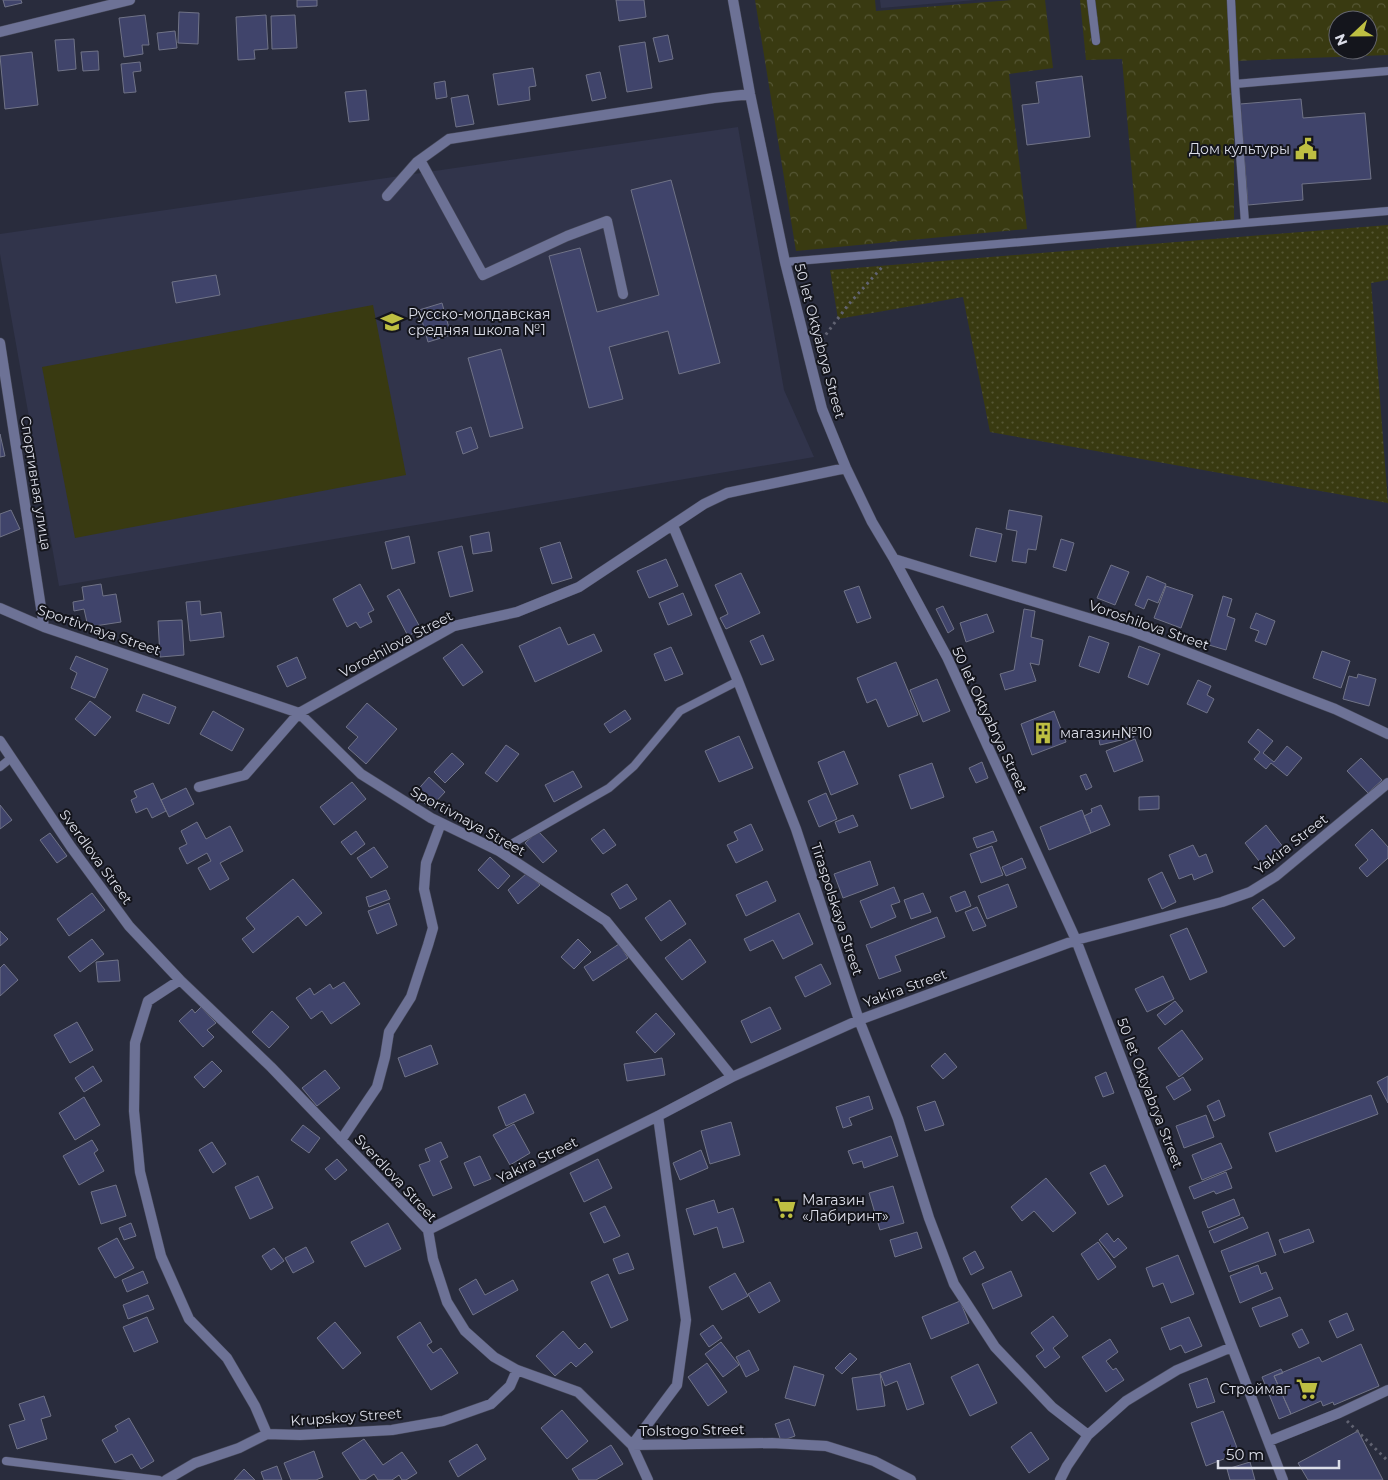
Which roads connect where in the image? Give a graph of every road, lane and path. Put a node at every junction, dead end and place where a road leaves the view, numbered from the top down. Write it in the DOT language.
graph roads {
  1 [pos="130,0"];
  2 [pos="733,0"];
  3 [pos="1091,0"];
  4 [pos="1231,0"];
  5 [pos="0,32"];
  6 [pos="1096,41"];
  7 [pos="1388,71"];
  8 [pos="1235,84"];
  9 [pos="750,94"];
  10 [pos="420,160"];
  11 [pos="387,196"];
  12 [pos="1388,211"];
  13 [pos="1245,222"];
  14 [pos="895,252"];
  15 [pos="785,262"];
  16 [pos="623,294"];
  17 [pos="0,343"];
  18 [pos="809,358"];
  19 [pos="846,468"];
  20 [pos="673,526"];
  21 [pos="894,559"];
  22 [pos="0,608"];
  23 [pos="44,627"];
  24 [pos="738,681"];
  25 [pos="299,713"];
  26 [pos="1388,734"];
  27 [pos="0,741"];
  28 [pos="11,758"];
  29 [pos="0,767"];
  30 [pos="1388,783"];
  31 [pos="199,787"];
  32 [pos="441,823"];
  33 [pos="499,851"];
  34 [pos="1076,940"];
  35 [pos="180,980"];
  36 [pos="858,1020"];
  37 [pos="732,1077"];
  38 [pos="658,1116"];
  39 [pos="341,1140"];
  40 [pos="428,1230"];
  41 [pos="1232,1347"];
  42 [pos="517,1370"];
  43 [pos="1388,1390"];
  44 [pos="1339,1413"];
  45 [pos="267,1434"];
  46 [pos="1088,1435"];
  47 [pos="1269,1441"];
  48 [pos="632,1445"];
  49 [pos="6,1461"];
  50 [pos="1388,1461"];
  51 [pos="159,1480"];
  52 [pos="166,1480"];
  53 [pos="648,1480"];
  54 [pos="911,1480"];
  55 [pos="1060,1480"];
  56 [pos="1283,1480"];
  1 -- 5 [label="street"];
  2 -- 9 [label="street, 50 let Oktyabrya Street"];
  3 -- 6 [label="lane"];
  4 -- 8 [label="lane"];
  7 -- 8 [label="lane"];
  8 -- 13 [label="lane"];
  9 -- 10 [label="street"];
  9 -- 15 [label="street, 50 let Oktyabrya Street"];
  10 -- 11 [label="street"];
  10 -- 16 [label="street"];
  12 -- 13 [label="lane"];
  13 -- 14 [label="lane"];
  14 -- 15 [label="lane"];
  14 -- 18 [label="path"];
  15 -- 18 [label="street, 50 let Oktyabrya Street"];
  17 -- 23 [label="street, Спортивная улица"];
  18 -- 19 [label="street, 50 let Oktyabrya Street"];
  19 -- 20 [label="street, Voroshilova Street"];
  19 -- 21 [label="street, 50 let Oktyabrya Street"];
  20 -- 24 [label="street, Tiraspolskaya Street"];
  20 -- 25 [label="street, Voroshilova Street"];
  21 -- 26 [label="street, Voroshilova Street"];
  21 -- 34 [label="street, 50 let Oktyabrya Street"];
  22 -- 23 [label="street, Sportivnaya Street"];
  23 -- 25 [label="street, Sportivnaya Street"];
  24 -- 33 [label="lane"];
  24 -- 36 [label="street, Tiraspolskaya Street"];
  25 -- 31 [label="street, Voroshilova Street"];
  25 -- 32 [label="street, Sportivnaya Street"];
  27 -- 28 [label="street, Sverdlova Street"];
  28 -- 29 [label="lane"];
  28 -- 35 [label="street, Sverdlova Street"];
  30 -- 34 [label="street, Yakira Street"];
  32 -- 33 [label="street, Sportivnaya Street"];
  32 -- 39 [label="street"];
  33 -- 37 [label="street, Sportivnaya Street"];
  34 -- 36 [label="street, Yakira Street"];
  34 -- 41 [label="street, 50 let Oktyabrya Street"];
  35 -- 39 [label="street, Sverdlova Street"];
  35 -- 45 [label="street"];
  36 -- 37 [label="street, Yakira Street"];
  36 -- 46 [label="street, Tiraspolskaya Street"];
  37 -- 38 [label="street, Yakira Street"];
  38 -- 40 [label="street, Yakira Street"];
  38 -- 48 [label="street, Tolstogo Street"];
  39 -- 40 [label="street, Sverdlova Street"];
  40 -- 42 [label="street, Sverdlova Street"];
  41 -- 46 [label="street"];
  41 -- 47 [label="street, 50 let Oktyabrya Street"];
  42 -- 45 [label="street, Krupskoy Street"];
  42 -- 48 [label="street, Sverdlova Street"];
  43 -- 44 [label="street"];
  44 -- 47 [label="street"];
  44 -- 50 [label="path"];
  45 -- 52 [label="street, Krupskoy Street"];
  46 -- 55 [label="street"];
  47 -- 56 [label="street, 50 let Oktyabrya Street"];
  48 -- 53 [label="street, Sverdlova Street"];
  48 -- 54 [label="street, Tolstogo Street"];
  49 -- 51 [label="lane"];
}
